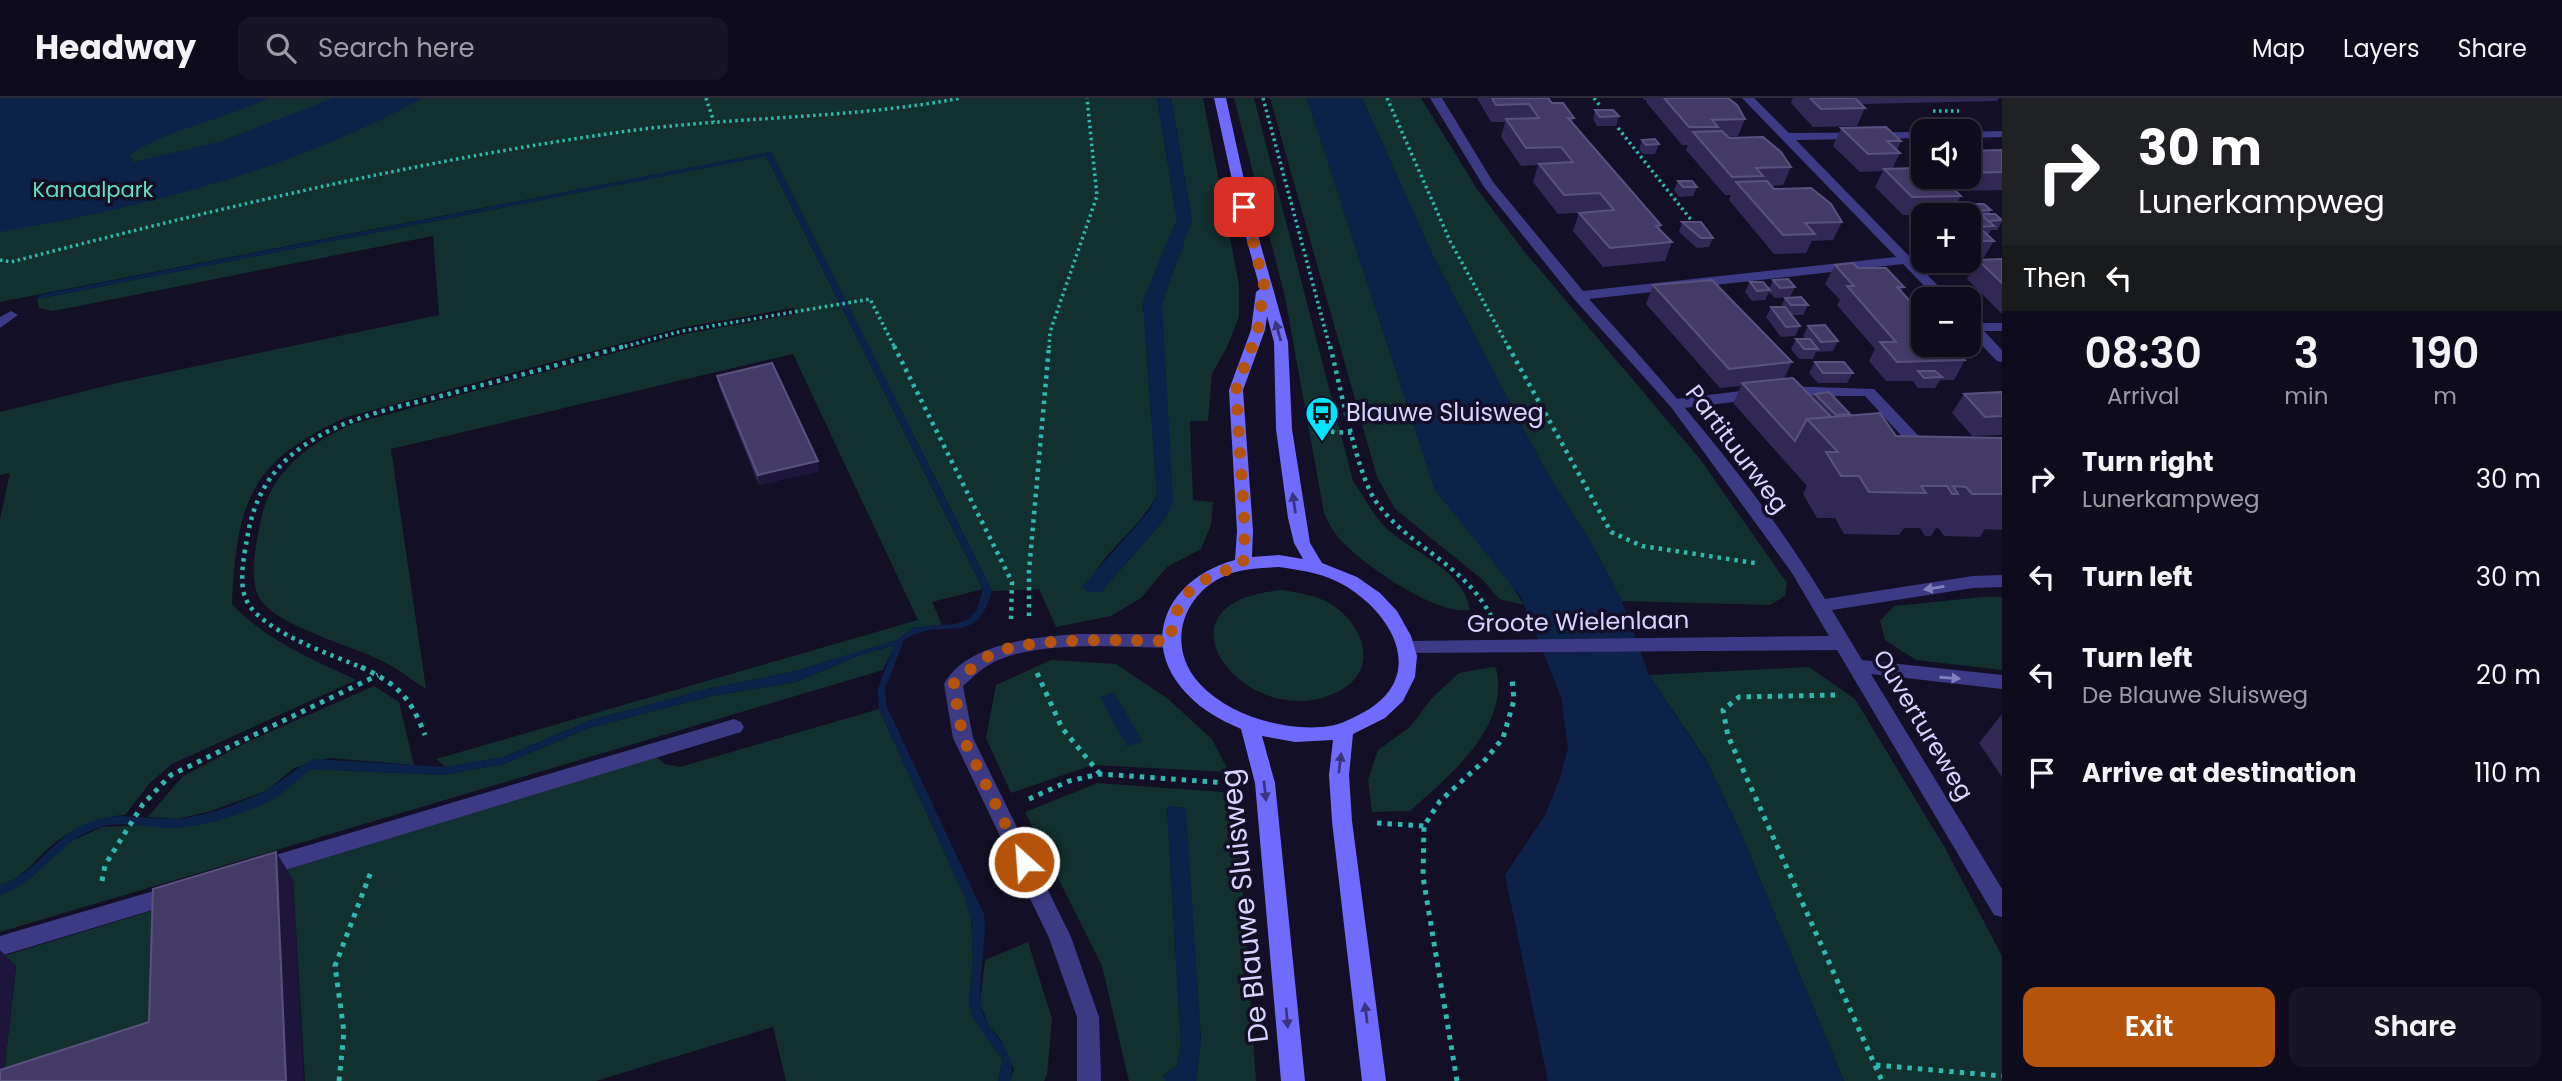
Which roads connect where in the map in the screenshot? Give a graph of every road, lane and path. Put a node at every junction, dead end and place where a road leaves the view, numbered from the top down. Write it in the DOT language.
graph roads {
  1 [pos="706,98"];
  2 [pos="961,98"];
  3 [pos="1087,98"];
  4 [pos="1220,98"];
  5 [pos="1387,98"];
  6 [pos="1436,98"];
  7 [pos="1594,98"];
  8 [pos="1748,98"];
  9 [pos="1601,107"];
  10 [pos="714,122"];
  11 [pos="1618,128"];
  12 [pos="2002,134"];
  13 [pos="1911,135"];
  14 [pos="1981,135"];
  15 [pos="1786,137"];
  16 [pos="0,260"];
  17 [pos="1906,260"];
  18 [pos="1737,279"];
  19 [pos="1264,284"];
  20 [pos="1932,287"];
  21 [pos="1579,296"];
  22 [pos="1981,326"];
  23 [pos="2002,327"];
  24 [pos="1981,337"];
  25 [pos="2002,358"];
  26 [pos="1676,404"];
  27 [pos="1934,460"];
  28 [pos="1243,564"];
  29 [pos="1316,567"];
  30 [pos="1798,569"];
  31 [pos="2002,581"];
  32 [pos="1819,606"];
  33 [pos="1170,641"];
  34 [pos="1840,643"];
  35 [pos="1020,647"];
  36 [pos="1408,648"];
  37 [pos="1858,666"];
  38 [pos="378,675"];
  39 [pos="2002,682"];
  40 [pos="1875,695"];
  41 [pos="1250,725"];
  42 [pos="734,727"];
  43 [pos="1344,730"];
  44 [pos="425,735"];
  45 [pos="1100,774"];
  46 [pos="1265,785"];
  47 [pos="1000,812"];
  48 [pos="1342,821"];
  49 [pos="1424,826"];
  50 [pos="389,830"];
  51 [pos="248,872"];
  52 [pos="197,887"];
  53 [pos="2002,908"];
  54 [pos="97,917"];
  55 [pos="0,946"];
  56 [pos="1875,1065"];
  57 [pos="2002,1076"];
  58 [pos="339,1081"];
  59 [pos="1088,1081"];
  60 [pos="1293,1081"];
  61 [pos="1374,1081"];
  62 [pos="1882,1081"];
  1 -- 10 [label="path"];
  2 -- 10 [label="path"];
  3 -- 35 [label="path"];
  4 -- 19 [label="main road"];
  5 -- 30 [label="path"];
  6 -- 21 [label="street, Partituurweg"];
  7 -- 9 [label="path"];
  8 -- 15 [label="street"];
  10 -- 16 [label="path"];
  11 -- 18 [label="path"];
  12 -- 14 [label="street"];
  13 -- 15 [label="street"];
  15 -- 17 [label="street"];
  17 -- 18 [label="street"];
  17 -- 20 [label="street"];
  18 -- 21 [label="street"];
  19 -- 28 [label="main road"];
  29 -- 19 [label="main road, one-way"];
  21 -- 26 [label="street, Partituurweg"];
  22 -- 23 [label="street"];
  24 -- 25 [label="street"];
  26 -- 27 [label="street"];
  26 -- 30 [label="street, Partituurweg"];
  28 -- 29 [label="main road"];
  28 -- 33 [label="main road"];
  29 -- 36 [label="main road"];
  30 -- 32 [label="street, Partituurweg"];
  31 -- 32 [label="street, one-way"];
  32 -- 34 [label="street, Partituurweg"];
  33 -- 35 [label="street"];
  33 -- 41 [label="main road"];
  34 -- 36 [label="street, Groote Wielenlaan"];
  34 -- 37 [label="street, Ouvertureweg"];
  35 -- 38 [label="path"];
  35 -- 45 [label="path"];
  35 -- 47 [label="street"];
  36 -- 43 [label="main road"];
  37 -- 39 [label="street, one-way"];
  37 -- 40 [label="street, Ouvertureweg"];
  38 -- 44 [label="path"];
  38 -- 54 [label="path"];
  40 -- 53 [label="street, Ouvertureweg"];
  40 -- 56 [label="path"];
  41 -- 43 [label="main road"];
  41 -- 46 [label="main road, De Blauwe Sluisweg"];
  42 -- 50 [label="street"];
  48 -- 43 [label="main road, one-way"];
  45 -- 46 [label="path"];
  45 -- 47 [label="path"];
  46 -- 60 [label="main road, De Blauwe Sluisweg, one-way"];
  47 -- 59 [label="street"];
  48 -- 49 [label="path"];
  61 -- 48 [label="main road, one-way"];
  50 -- 51 [label="street"];
  50 -- 58 [label="path"];
  52 -- 54 [label="street"];
  54 -- 55 [label="street"];
  56 -- 57 [label="path"];
  56 -- 62 [label="path"];
}
